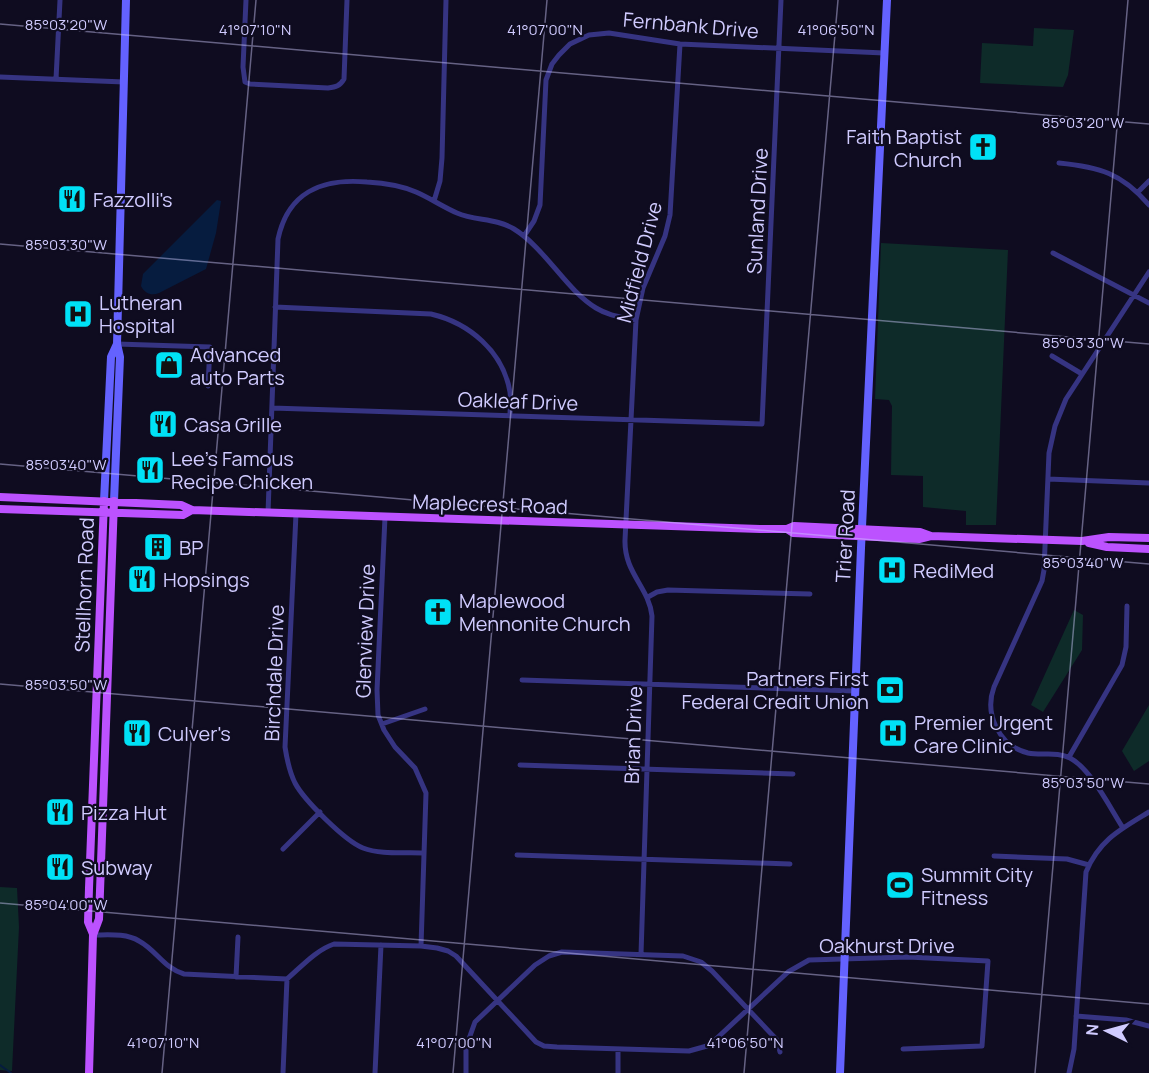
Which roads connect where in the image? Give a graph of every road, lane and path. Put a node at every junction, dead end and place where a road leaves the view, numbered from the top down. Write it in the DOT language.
graph roads {
  1 [pos="60,0"];
  2 [pos="126,0"];
  3 [pos="246,0"];
  4 [pos="347,0"];
  5 [pos="446,0"];
  6 [pos="781,0"];
  7 [pos="886,0"];
  8 [pos="680,44"];
  9 [pos="779,48"];
  10 [pos="884,53"];
  11 [pos="0,77"];
  12 [pos="56,79"];
  13 [pos="124,82"];
  14 [pos="1059,163"];
  15 [pos="1149,181"];
  16 [pos="1138,192"];
  17 [pos="434,201"];
  18 [pos="1149,205"];
  19 [pos="524,236"];
  20 [pos="1053,254"];
  21 [pos="1149,272"];
  22 [pos="1133,295"];
  23 [pos="1149,303"];
  24 [pos="275,307"];
  25 [pos="636,320"];
  26 [pos="117,344"];
  27 [pos="1052,356"];
  28 [pos="1082,374"];
  29 [pos="208,386"];
  30 [pos="272,408"];
  31 [pos="510,416"];
  32 [pos="631,420"];
  33 [pos="762,424"];
  34 [pos="1048,479"];
  35 [pos="1149,483"];
  36 [pos="0,497"];
  37 [pos="104,501"];
  38 [pos="114,501"];
  39 [pos="0,509"];
  40 [pos="192,510"];
  41 [pos="103,512"];
  42 [pos="114,512"];
  43 [pos="268,513"];
  44 [pos="296,514"];
  45 [pos="385,517"];
  46 [pos="626,524"];
  47 [pos="862,533"];
  48 [pos="1149,538"];
  49 [pos="1046,540"];
  50 [pos="1082,541"];
  51 [pos="1149,549"];
  52 [pos="810,594"];
  53 [pos="648,597"];
  54 [pos="1127,606"];
  55 [pos="522,680"];
  56 [pos="650,684"];
  57 [pos="855,691"];
  58 [pos="425,709"];
  59 [pos="382,724"];
  60 [pos="1069,757"];
  61 [pos="519,765"];
  62 [pos="647,770"];
  63 [pos="793,774"];
  64 [pos="320,812"];
  65 [pos="1149,812"];
  66 [pos="1123,828"];
  67 [pos="283,849"];
  68 [pos="423,853"];
  69 [pos="517,855"];
  70 [pos="994,856"];
  71 [pos="645,860"];
  72 [pos="790,864"];
  73 [pos="1089,865"];
  74 [pos="93,935"];
  75 [pos="238,937"];
  76 [pos="381,945"];
  77 [pos="421,946"];
  78 [pos="641,954"];
  79 [pos="845,958"];
  80 [pos="236,977"];
  81 [pos="287,980"];
  82 [pos="497,1001"];
  83 [pos="749,1008"];
  84 [pos="1076,1016"];
  85 [pos="1149,1026"];
  86 [pos="903,1049"];
  87 [pos="618,1050"];
  88 [pos="780,1052"];
  89 [pos="89,1073"];
  90 [pos="283,1073"];
  91 [pos="375,1073"];
  92 [pos="466,1073"];
  93 [pos="618,1073"];
  94 [pos="840,1073"];
  95 [pos="1069,1073"];
  1 -- 12 [label="street"];
  2 -- 13 [label="street, Stellhorn Road"];
  3 -- 4 [label="street"];
  5 -- 17 [label="street"];
  6 -- 9 [label="street, Sunland Drive"];
  7 -- 10 [label="street, Trier Road"];
  8 -- 9 [label="street, Fernbank Drive"];
  8 -- 19 [label="street, Fernbank Drive"];
  8 -- 25 [label="street, Midfield Drive"];
  9 -- 10 [label="street, Fernbank Drive"];
  9 -- 33 [label="street, Sunland Drive"];
  10 -- 47 [label="street, Trier Road"];
  11 -- 12 [label="street"];
  12 -- 13 [label="street"];
  13 -- 26 [label="street, Stellhorn Road"];
  14 -- 16 [label="street"];
  15 -- 16 [label="street"];
  16 -- 18 [label="street"];
  17 -- 19 [label="street"];
  17 -- 24 [label="street"];
  19 -- 25 [label="street"];
  20 -- 22 [label="street"];
  21 -- 22 [label="street"];
  22 -- 23 [label="street"];
  22 -- 28 [label="street"];
  24 -- 30 [label="street"];
  24 -- 31 [label="street"];
  25 -- 32 [label="street, Midfield Drive"];
  26 -- 29 [label="street"];
  26 -- 37 [label="street, Stellhorn Road"];
  26 -- 38 [label="street, Stellhorn Road"];
  27 -- 28 [label="street"];
  28 -- 34 [label="street"];
  30 -- 31 [label="street, Oakleaf Drive"];
  30 -- 43 [label="street"];
  31 -- 32 [label="street, Oakleaf Drive"];
  32 -- 33 [label="street, Oakleaf Drive"];
  32 -- 46 [label="street, Midfield Drive"];
  34 -- 35 [label="street"];
  34 -- 49 [label="street"];
  36 -- 37 [label="main road, Maplecrest Road"];
  37 -- 38 [label="main road, Maplecrest Road"];
  37 -- 41 [label="main road, Stellhorn Road"];
  38 -- 40 [label="main road, Maplecrest Road"];
  38 -- 42 [label="main road, Stellhorn Road"];
  39 -- 41 [label="main road, Maplecrest Road"];
  40 -- 42 [label="main road, Maplecrest Road"];
  40 -- 43 [label="main road, Maplecrest Road"];
  41 -- 42 [label="main road, Maplecrest Road"];
  41 -- 74 [label="main road, Stellhorn Road"];
  42 -- 74 [label="main road, Stellhorn Road"];
  43 -- 44 [label="main road, Maplecrest Road"];
  44 -- 45 [label="main road, Maplecrest Road"];
  44 -- 64 [label="street, Birchdale Drive"];
  45 -- 46 [label="main road, Maplecrest Road"];
  45 -- 59 [label="street, Glenview Drive"];
  46 -- 47 [label="main road, Maplecrest Road"];
  46 -- 53 [label="street, Brian Drive"];
  47 -- 49 [label="main road, Maplecrest Road"];
  47 -- 57 [label="street, Trier Road"];
  48 -- 50 [label="main road, Maplecrest Road"];
  49 -- 50 [label="main road, Maplecrest Road"];
  49 -- 60 [label="street"];
  50 -- 51 [label="main road, Maplecrest Road"];
  52 -- 53 [label="street"];
  53 -- 56 [label="street, Brian Drive"];
  54 -- 60 [label="street"];
  55 -- 56 [label="street"];
  56 -- 57 [label="street"];
  56 -- 62 [label="street, Brian Drive"];
  57 -- 79 [label="street, Trier Road"];
  58 -- 59 [label="street"];
  59 -- 68 [label="street, Glenview Drive"];
  60 -- 66 [label="street"];
  61 -- 62 [label="street"];
  62 -- 63 [label="street"];
  62 -- 71 [label="street, Brian Drive"];
  64 -- 67 [label="street"];
  64 -- 68 [label="street, Birchdale Drive"];
  65 -- 66 [label="street"];
  66 -- 73 [label="street"];
  68 -- 77 [label="street, Glenview Drive"];
  69 -- 71 [label="street"];
  70 -- 73 [label="street"];
  71 -- 72 [label="street"];
  71 -- 78 [label="street, Brian Drive"];
  73 -- 84 [label="street"];
  74 -- 80 [label="street"];
  74 -- 89 [label="main road, Stellhorn Road"];
  75 -- 80 [label="street"];
  76 -- 77 [label="street, Oakhurst Drive"];
  76 -- 81 [label="street, Oakhurst Drive"];
  76 -- 91 [label="street"];
  77 -- 82 [label="street, Oakhurst Drive"];
  78 -- 82 [label="street"];
  78 -- 83 [label="street"];
  79 -- 83 [label="street, Oakhurst Drive"];
  79 -- 86 [label="street, Oakhurst Drive"];
  79 -- 94 [label="street, Trier Road"];
  80 -- 81 [label="street"];
  81 -- 90 [label="street"];
  82 -- 87 [label="street, Oakhurst Drive"];
  82 -- 92 [label="street"];
  83 -- 87 [label="street, Oakhurst Drive"];
  83 -- 88 [label="street"];
  84 -- 85 [label="street"];
  84 -- 95 [label="street"];
  87 -- 93 [label="street"];
}
